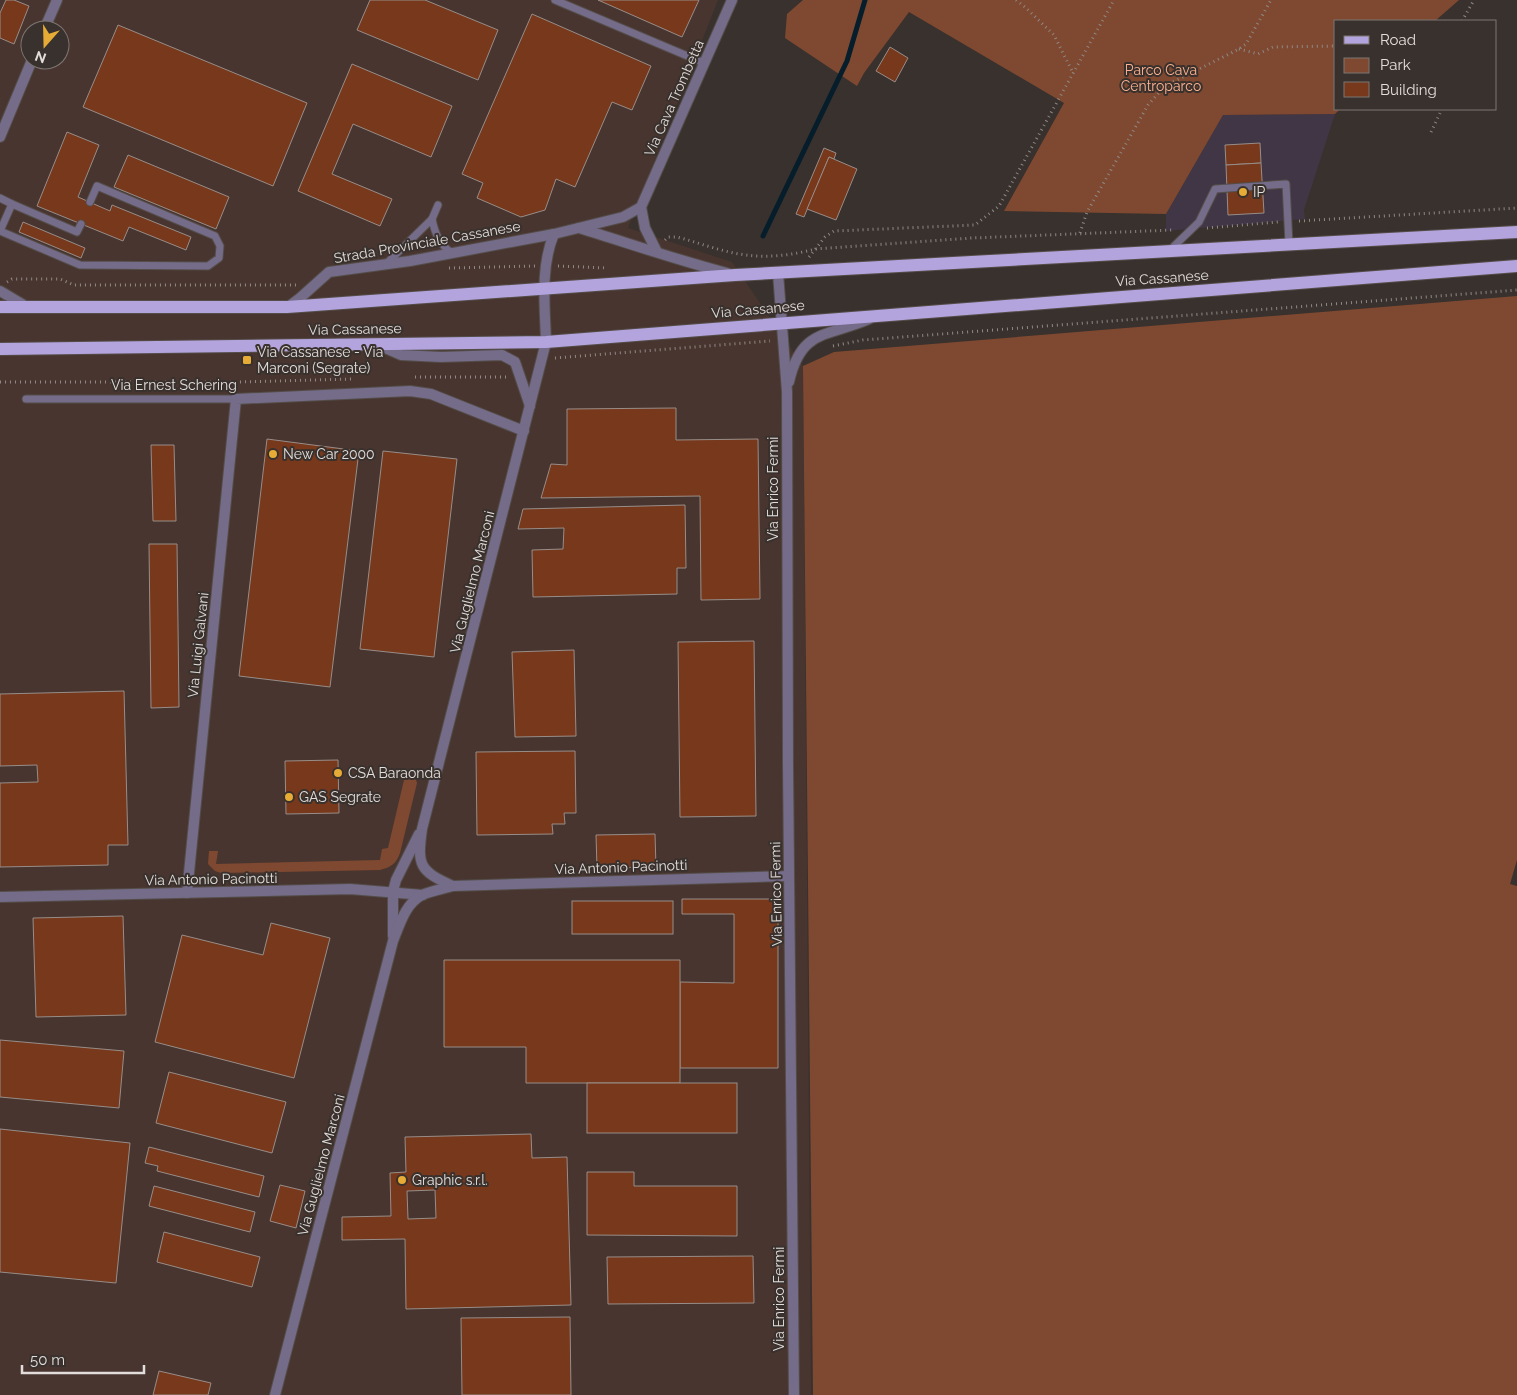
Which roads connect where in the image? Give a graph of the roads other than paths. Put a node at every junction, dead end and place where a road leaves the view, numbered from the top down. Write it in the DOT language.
graph roads {
  1 [pos="57,0"];
  2 [pos="555,0"];
  3 [pos="732,0"];
  4 [pos="48,20"];
  5 [pos="704,63"];
  6 [pos="28,70"];
  7 [pos="0,137"];
  8 [pos="0,198"];
  9 [pos="90,202"];
  10 [pos="12,204"];
  11 [pos="438,205"];
  12 [pos="641,207"];
  13 [pos="432,219"];
  14 [pos="81,224"];
  15 [pos="578,227"];
  16 [pos="1517,232"];
  17 [pos="554,234"];
  18 [pos="1289,244"];
  19 [pos="1169,251"];
  20 [pos="657,252"];
  21 [pos="452,253"];
  22 [pos="386,264"];
  23 [pos="1517,266"];
  24 [pos="778,273"];
  25 [pos="735,275"];
  26 [pos="545,288"];
  27 [pos="0,291"];
  28 [pos="0,307"];
  29 [pos="287,307"];
  30 [pos="28,308"];
  31 [pos="878,315"];
  32 [pos="782,322"];
  33 [pos="546,342"];
  34 [pos="375,344"];
  35 [pos="0,350"];
  36 [pos="787,392"];
  37 [pos="26,399"];
  38 [pos="236,399"];
  39 [pos="530,406"];
  40 [pos="524,431"];
  41 [pos="422,829"];
  42 [pos="789,876"];
  43 [pos="453,886"];
  44 [pos="393,892"];
  45 [pos="186,893"];
  46 [pos="423,895"];
  47 [pos="0,897"];
  48 [pos="393,941"];
  49 [pos="275,1395"];
  50 [pos="794,1395"];
  1 -- 4 [label="street"];
  2 -- 5 [label="lane"];
  3 -- 5 [label="street, Via Cava Trombetta"];
  5 -- 12 [label="street, Via Cava Trombetta"];
  6 -- 7 [label="street"];
  8 -- 10 [label="lane"];
  9 -- 10 [label="lane"];
  10 -- 14 [label="lane"];
  11 -- 13 [label="lane"];
  12 -- 15 [label="street"];
  12 -- 20 [label="street"];
  13 -- 21 [label="lane"];
  13 -- 22 [label="lane"];
  15 -- 17 [label="street, Strada Provinciale Cassanese"];
  15 -- 20 [label="street"];
  16 -- 18 [label="main road, Via Cassanese"];
  17 -- 21 [label="street, Strada Provinciale Cassanese"];
  17 -- 26 [label="street"];
  18 -- 19 [label="main road, Via Cassanese"];
  18 -- 19 [label="lane"];
  19 -- 24 [label="main road, Via Cassanese"];
  20 -- 25 [label="street"];
  21 -- 22 [label="street, Strada Provinciale Cassanese"];
  22 -- 29 [label="street, Strada Provinciale Cassanese"];
  23 -- 31 [label="main road, Via Cassanese"];
  24 -- 25 [label="main road, Via Cassanese"];
  24 -- 32 [label="street, Via Enrico Fermi"];
  25 -- 26 [label="main road, Via Cassanese"];
  26 -- 29 [label="main road, Via Cassanese"];
  26 -- 33 [label="street"];
  27 -- 30 [label="street"];
  28 -- 30 [label="main road, Via Cassanese"];
  29 -- 30 [label="main road, Via Cassanese"];
  31 -- 32 [label="main road, Via Cassanese"];
  31 -- 36 [label="street, Via Enrico Fermi"];
  32 -- 33 [label="main road, Via Cassanese"];
  32 -- 36 [label="street, Via Enrico Fermi"];
  33 -- 34 [label="main road, Via Cassanese"];
  33 -- 39 [label="street, Via Guglielmo Marconi"];
  34 -- 35 [label="main road, Via Cassanese"];
  34 -- 39 [label="street"];
  36 -- 42 [label="street, Via Enrico Fermi"];
  37 -- 38 [label="lane, Via Ernest Schering"];
  38 -- 40 [label="street, Via Ernest Schering"];
  38 -- 45 [label="street, Via Luigi Galvani"];
  39 -- 40 [label="street, Via Guglielmo Marconi"];
  40 -- 41 [label="street, Via Guglielmo Marconi"];
  41 -- 43 [label="street, Via Guglielmo Marconi"];
  41 -- 44 [label="street, Via Guglielmo Marconi"];
  42 -- 43 [label="street, Via Antonio Pacinotti"];
  42 -- 50 [label="street, Via Enrico Fermi"];
  43 -- 46 [label="street, Via Guglielmo Marconi"];
  44 -- 45 [label="street, Via Antonio Pacinotti"];
  44 -- 46 [label="street, Via Antonio Pacinotti"];
  44 -- 48 [label="street, Via Guglielmo Marconi"];
  45 -- 47 [label="street, Via Antonio Pacinotti"];
  46 -- 48 [label="street, Via Guglielmo Marconi"];
  48 -- 49 [label="street, Via Guglielmo Marconi"];
}
